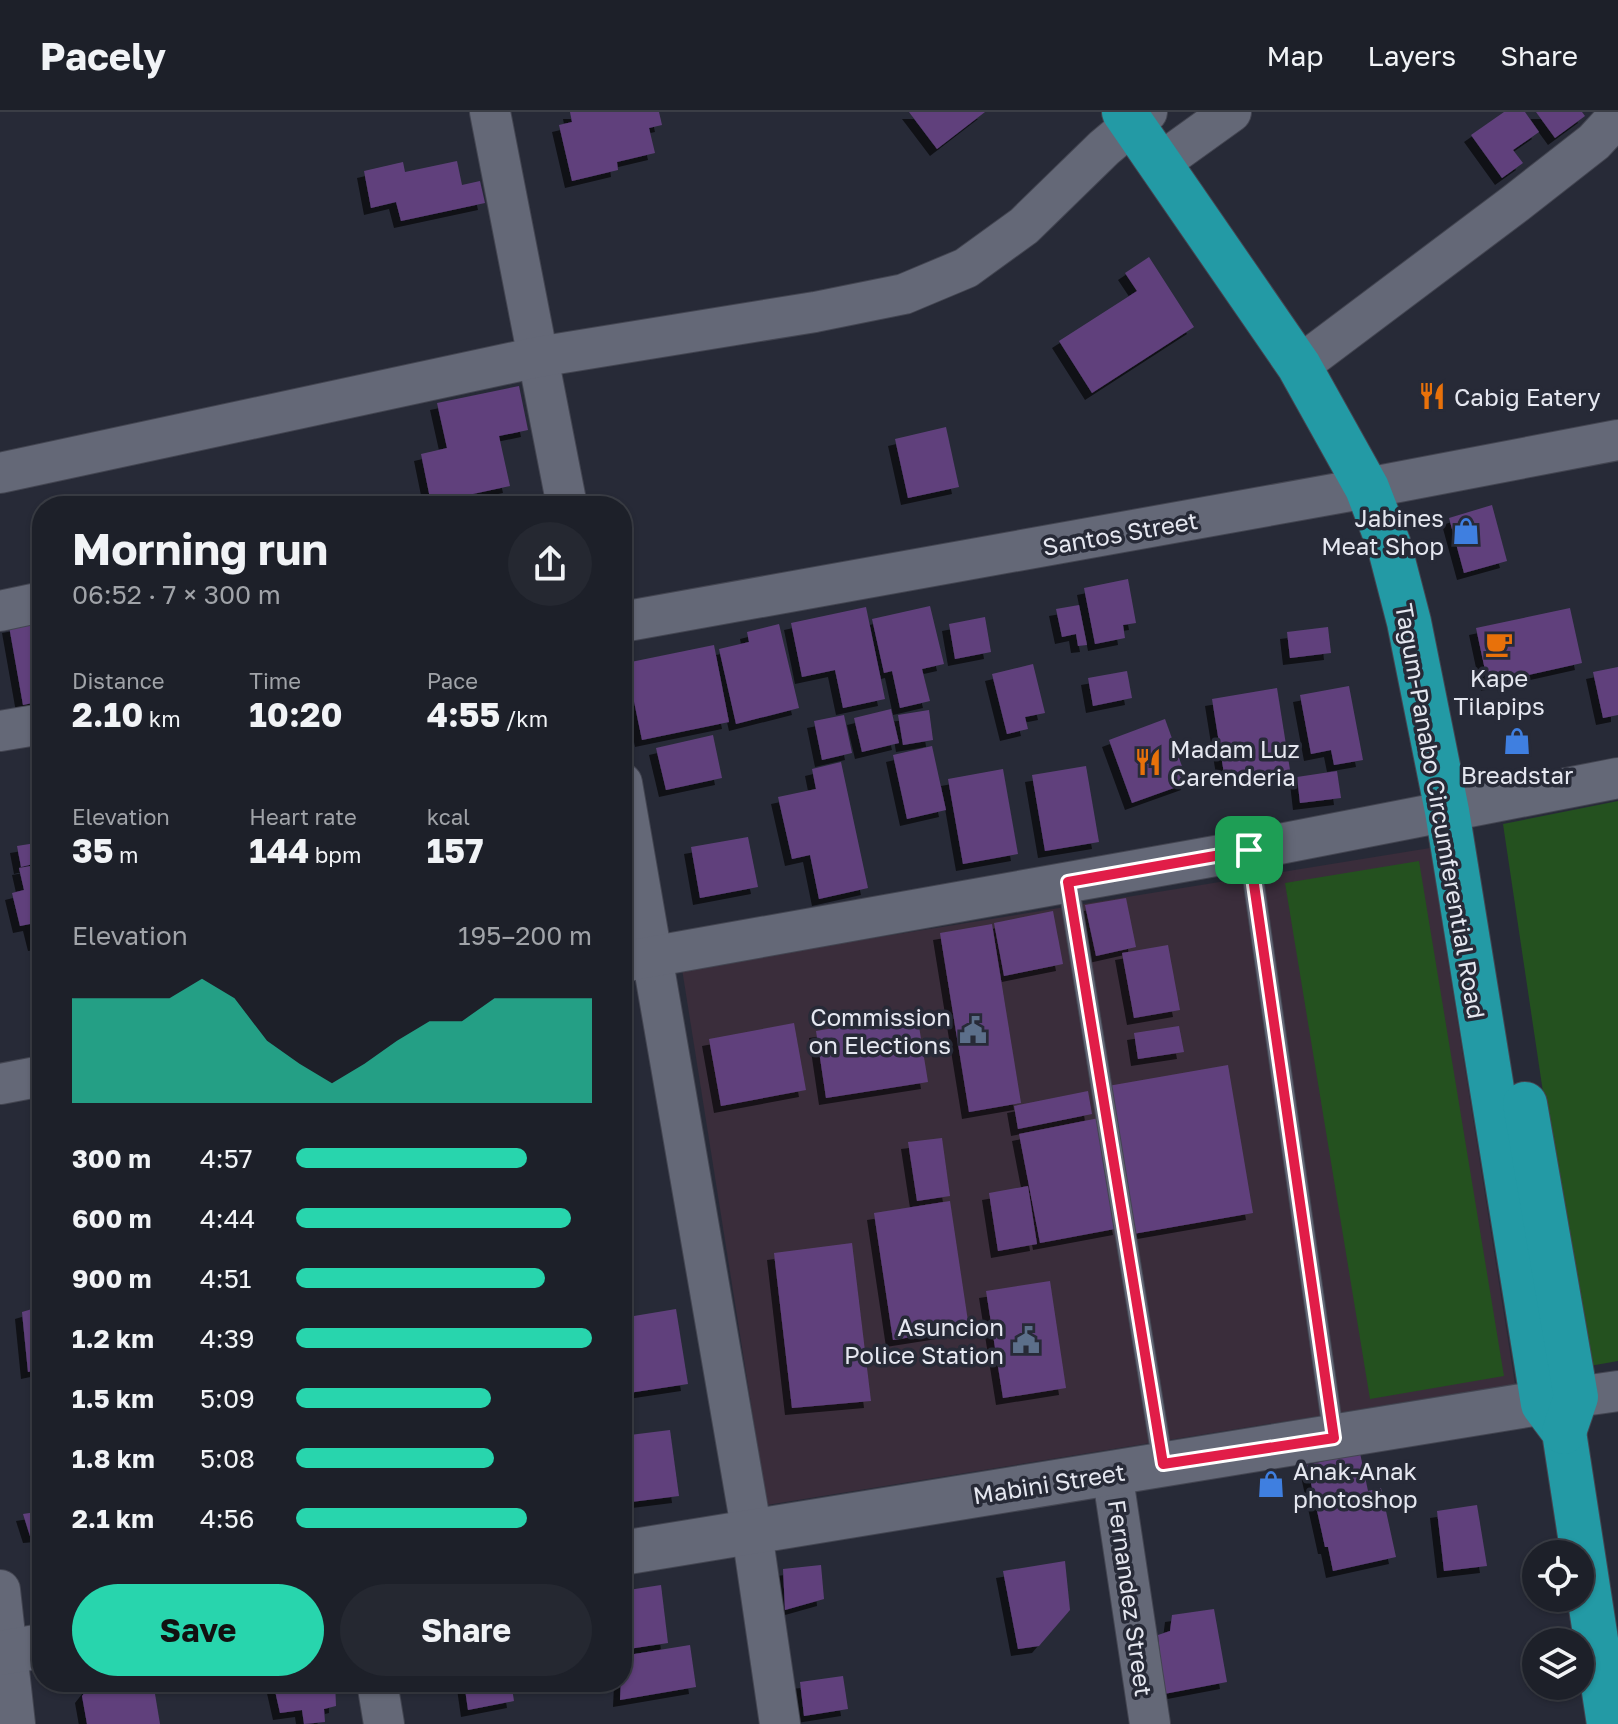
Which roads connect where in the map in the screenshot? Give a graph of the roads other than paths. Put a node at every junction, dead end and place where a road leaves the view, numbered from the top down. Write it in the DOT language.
graph roads {
  1 [pos="490,112"];
  2 [pos="1231,112"];
  3 [pos="1618,116"];
  4 [pos="1151,128"];
  5 [pos="538,357"];
  6 [pos="1312,357"];
  7 [pos="1618,440"];
  8 [pos="0,473"];
  9 [pos="1382,485"];
  10 [pos="562,496"];
  11 [pos="32,604"];
  12 [pos="0,611"];
  13 [pos="632,620"];
  14 [pos="32,726"];
  15 [pos="0,731"];
  16 [pos="1618,778"];
  17 [pos="1462,808"];
  18 [pos="1249,850"];
  19 [pos="1068,882"];
  20 [pos="632,900"];
  21 [pos="637,959"];
  22 [pos="32,1078"];
  23 [pos="0,1084"];
  24 [pos="1618,1391"];
  25 [pos="1561,1411"];
  26 [pos="1334,1438"];
  27 [pos="1163,1464"];
  28 [pos="1112,1472"];
  29 [pos="752,1533"];
  30 [pos="632,1551"];
  31 [pos="0,1590"];
  32 [pos="16,1650"];
  33 [pos="379,1692"];
  34 [pos="15,1724"];
  35 [pos="384,1724"];
  36 [pos="780,1724"];
  37 [pos="1150,1724"];
  38 [pos="1609,1724"];
  1 -- 5 [label="street"];
  2 -- 4 [label="street"];
  3 -- 6 [label="street"];
  4 -- 5 [label="street"];
  4 -- 6 [label="highway, Tagum-Panabo Circumferential Road"];
  5 -- 8 [label="street"];
  5 -- 10 [label="street"];
  6 -- 9 [label="highway, Tagum-Panabo Circumferential Road"];
  7 -- 9 [label="street, Santos Street"];
  9 -- 13 [label="street, Santos Street"];
  9 -- 17 [label="highway, Tagum-Panabo Circumferential Road"];
  11 -- 12 [label="street"];
  14 -- 15 [label="street"];
  16 -- 17 [label="street"];
  17 -- 18 [label="street"];
  17 -- 25 [label="highway, Tagum-Panabo Circumferential Road"];
  18 -- 19 [label="street"];
  18 -- 26 [label="lane"];
  19 -- 21 [label="street"];
  19 -- 27 [label="lane"];
  20 -- 21 [label="street"];
  21 -- 29 [label="street"];
  22 -- 23 [label="street"];
  24 -- 25 [label="street, Mabini Street"];
  25 -- 26 [label="street, Mabini Street"];
  25 -- 38 [label="highway, Tagum-Panabo Circumferential Road"];
  26 -- 27 [label="street, Mabini Street"];
  27 -- 28 [label="street, Mabini Street"];
  28 -- 29 [label="street, Mabini Street"];
  28 -- 37 [label="street, Fernandez Street"];
  29 -- 30 [label="street, Mabini Street"];
  29 -- 36 [label="street"];
  31 -- 32 [label="street"];
  32 -- 34 [label="street"];
  33 -- 35 [label="street"];
}
